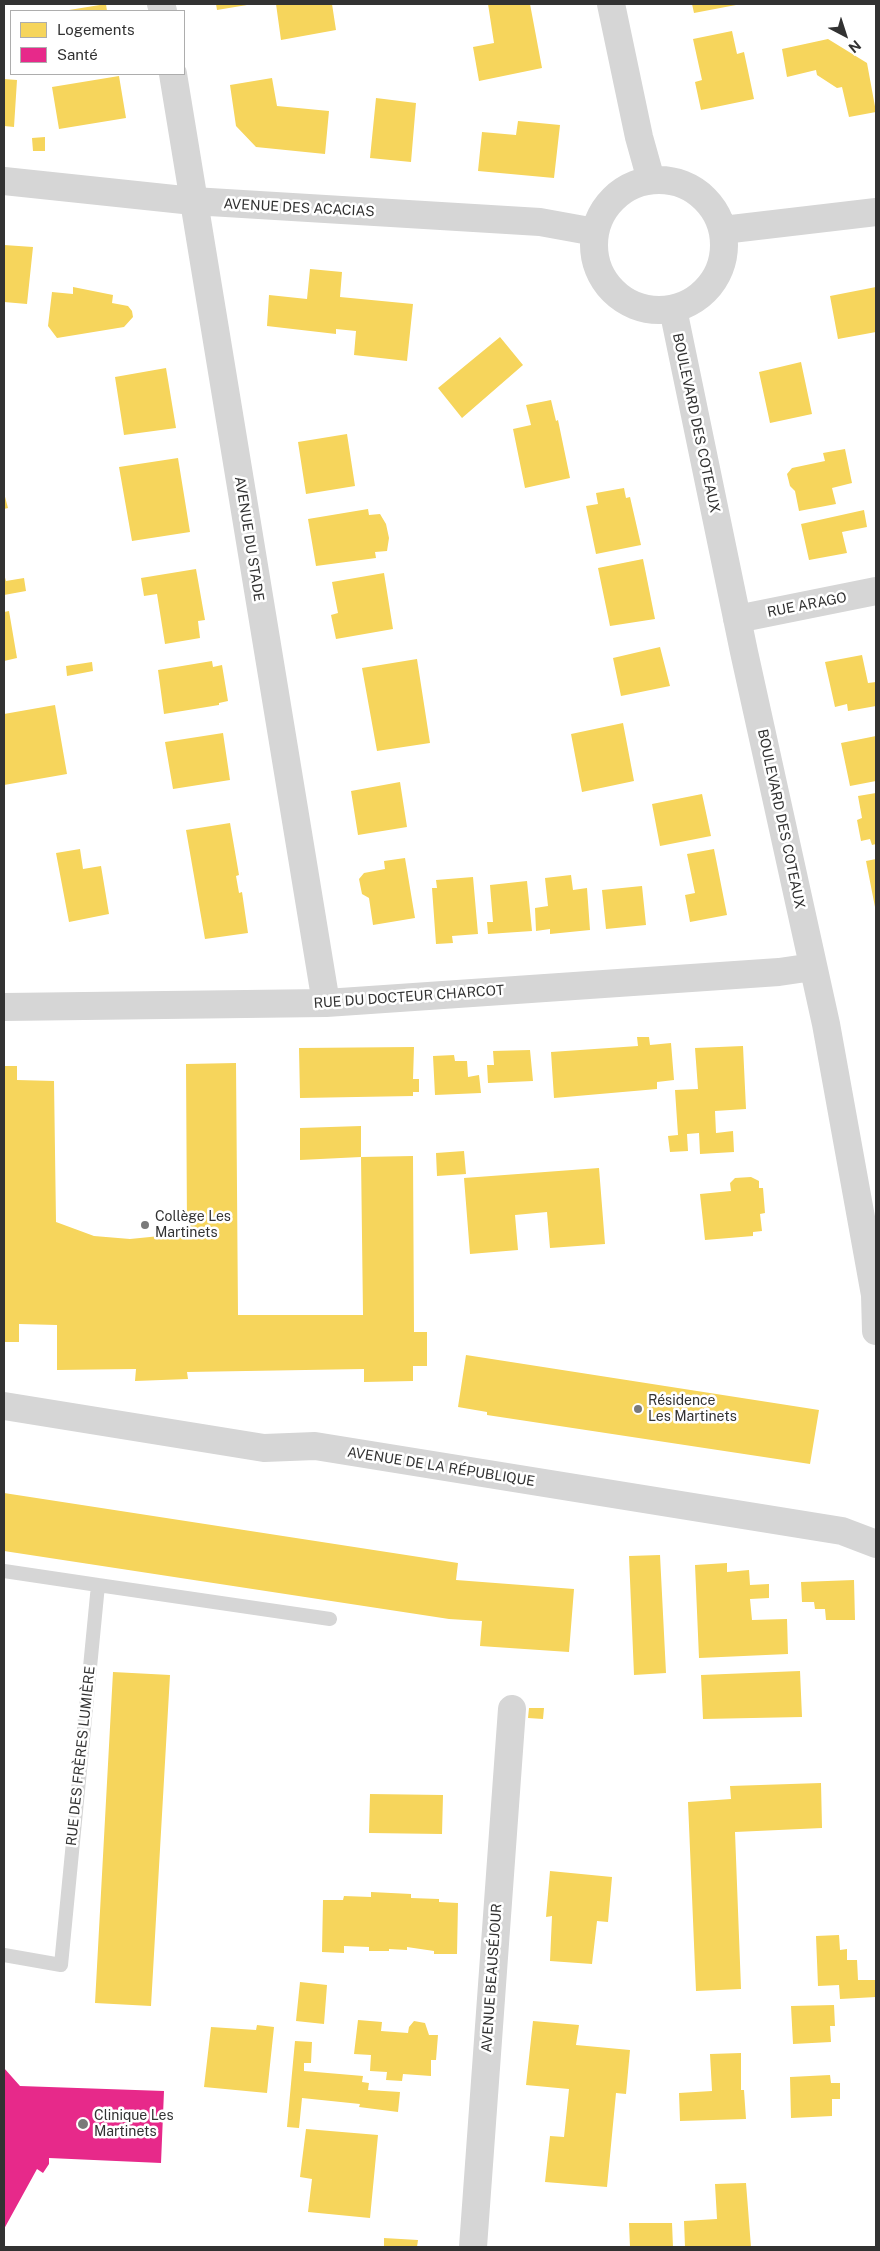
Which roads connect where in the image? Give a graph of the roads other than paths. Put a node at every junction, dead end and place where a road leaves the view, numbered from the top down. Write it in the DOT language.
graph roads {
  1 [pos="611,4"];
  2 [pos="173,75"];
  3 [pos="651,180"];
  4 [pos="4,182"];
  5 [pos="193,201"];
  6 [pos="876,212"];
  7 [pos="723,230"];
  8 [pos="595,232"];
  9 [pos="673,309"];
  10 [pos="876,592"];
  11 [pos="737,619"];
  12 [pos="813,967"];
  13 [pos="326,1003"];
  14 [pos="4,1007"];
  15 [pos="876,1331"];
  16 [pos="4,1406"];
  17 [pos="876,1544"];
  18 [pos="4,1571"];
  19 [pos="98,1585"];
  20 [pos="330,1619"];
  21 [pos="512,1709"];
  22 [pos="4,1956"];
  23 [pos="473,2247"];
  1 -- 3 [label="street"];
  2 -- 5 [label="street, AVENUE DU STADE"];
  3 -- 7 [label="street"];
  3 -- 8 [label="street"];
  4 -- 5 [label="street, AVENUE DES ACACIAS"];
  5 -- 8 [label="street, AVENUE DES ACACIAS"];
  5 -- 13 [label="street, AVENUE DU STADE"];
  6 -- 7 [label="street"];
  7 -- 9 [label="street"];
  8 -- 9 [label="street"];
  9 -- 11 [label="street, BOULEVARD DES COTEAUX"];
  10 -- 11 [label="street, RUE ARAGO"];
  11 -- 12 [label="street, BOULEVARD DES COTEAUX"];
  12 -- 13 [label="street, RUE DU DOCTEUR CHARCOT"];
  12 -- 15 [label="street, BOULEVARD DES COTEAUX"];
  13 -- 14 [label="street, RUE DU DOCTEUR CHARCOT"];
  16 -- 17 [label="street, AVENUE DE LA RÉPUBLIQUE"];
  18 -- 19 [label="lane"];
  19 -- 20 [label="lane"];
  19 -- 22 [label="lane, RUE DES FRÈRES LUMIÈRE"];
  21 -- 23 [label="street, AVENUE BEAUSÉJOUR"];
}
